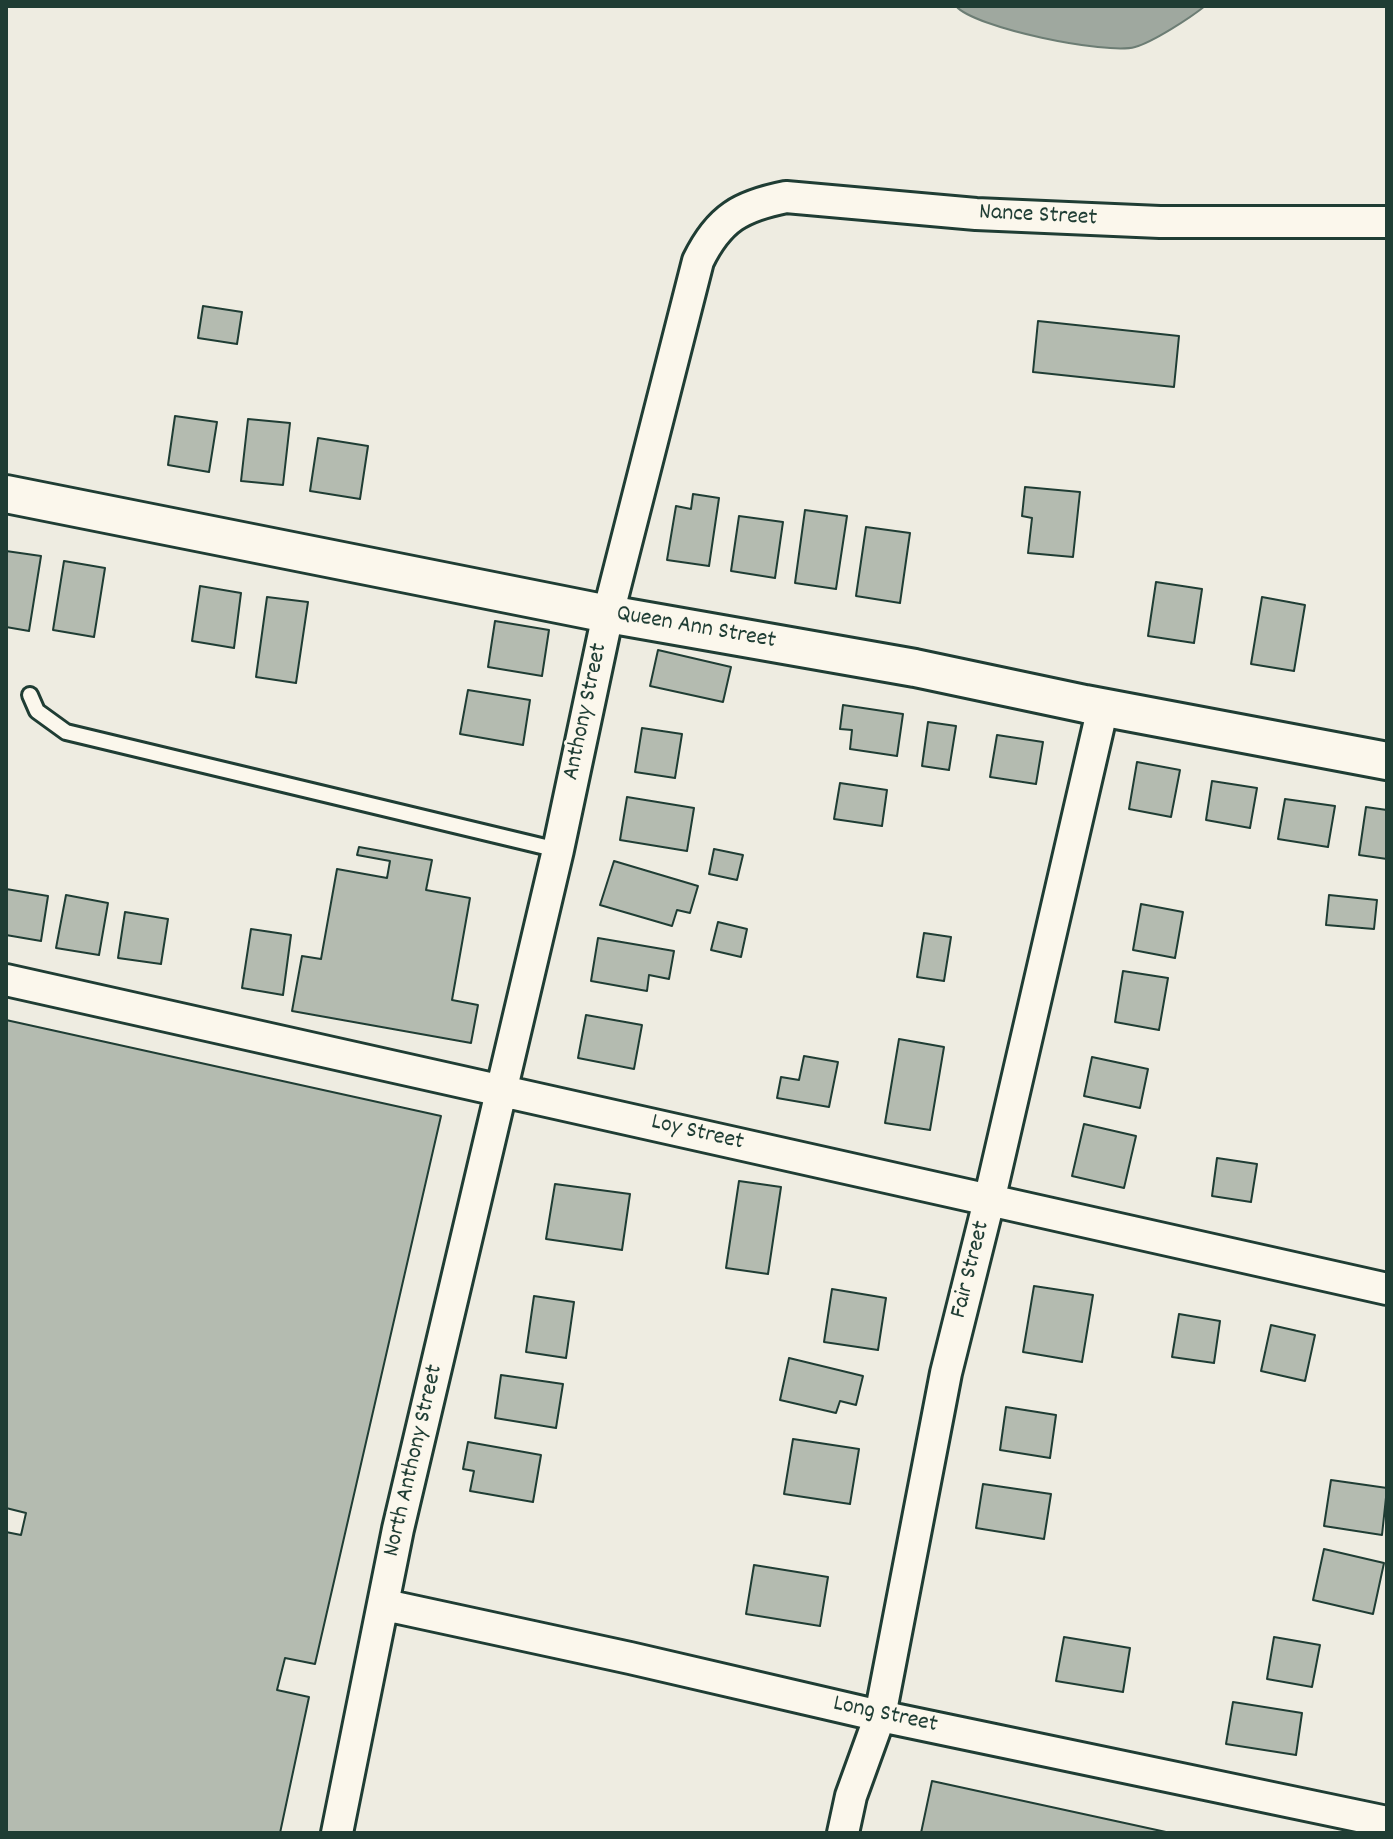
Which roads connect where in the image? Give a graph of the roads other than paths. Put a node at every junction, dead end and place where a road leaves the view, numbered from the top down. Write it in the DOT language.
graph roads {
  1 [pos="1387,222"];
  2 [pos="706,243"];
  3 [pos="6,494"];
  4 [pos="608,614"];
  5 [pos="30,695"];
  6 [pos="1103,707"];
  7 [pos="1387,761"];
  8 [pos="558,850"];
  9 [pos="6,980"];
  10 [pos="500,1090"];
  11 [pos="989,1201"];
  12 [pos="1387,1289"];
  13 [pos="385,1605"];
  14 [pos="880,1716"];
  15 [pos="1387,1822"];
  16 [pos="337,1833"];
  17 [pos="843,1833"];
  1 -- 2 [label="street, Nance Street"];
  2 -- 4 [label="street, Anthony Street"];
  3 -- 4 [label="street, Queen Ann Street"];
  4 -- 6 [label="street, Queen Ann Street"];
  4 -- 8 [label="street, Anthony Street"];
  5 -- 8 [label="lane"];
  6 -- 7 [label="street, Queen Ann Street"];
  6 -- 11 [label="street, Fair Street"];
  8 -- 10 [label="street, Anthony Street"];
  9 -- 10 [label="street, Loy Street"];
  10 -- 11 [label="street, Loy Street"];
  10 -- 13 [label="street, North Anthony Street"];
  11 -- 12 [label="street, Loy Street"];
  11 -- 14 [label="street, Fair Street"];
  13 -- 14 [label="street, Long Street"];
  13 -- 16 [label="street, North Anthony Street"];
  14 -- 15 [label="street, Long Street"];
  14 -- 17 [label="street, Fair Street"];
}
